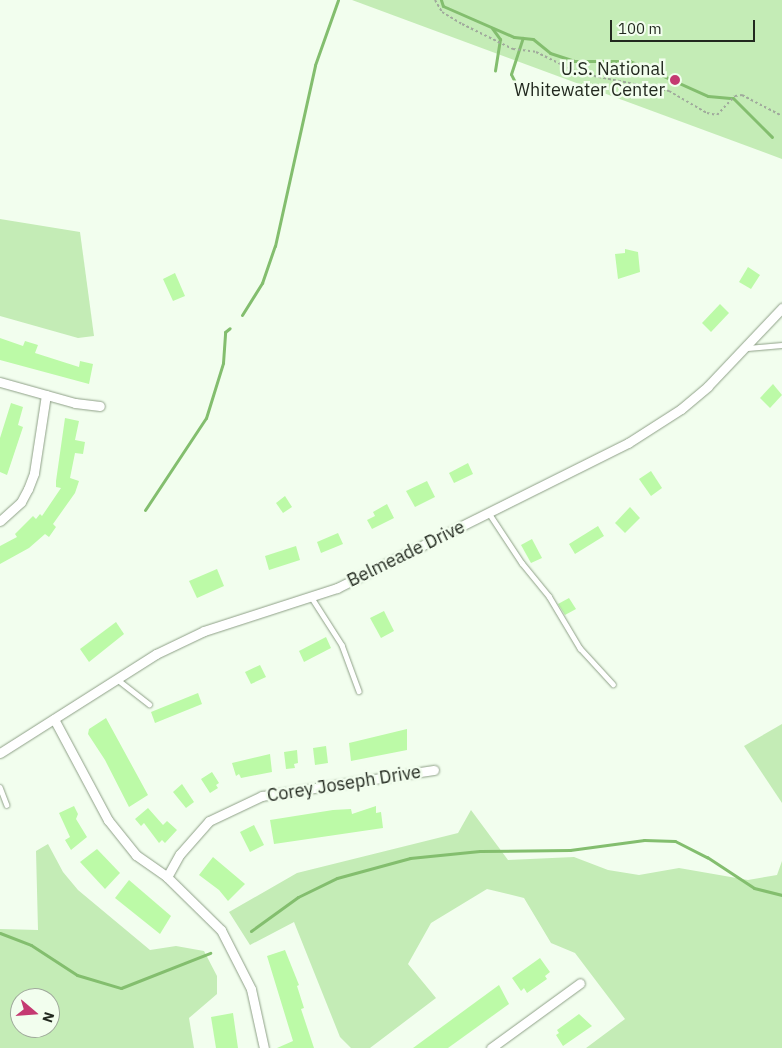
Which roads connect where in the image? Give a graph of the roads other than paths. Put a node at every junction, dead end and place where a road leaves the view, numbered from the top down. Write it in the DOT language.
graph roads {
  1 [pos="782,308"];
  2 [pos="782,345"];
  3 [pos="747,348"];
  4 [pos="0,382"];
  5 [pos="46,395"];
  6 [pos="100,406"];
  7 [pos="490,513"];
  8 [pos="0,521"];
  9 [pos="312,598"];
  10 [pos="116,678"];
  11 [pos="613,684"];
  12 [pos="359,691"];
  13 [pos="149,704"];
  14 [pos="54,718"];
  15 [pos="0,754"];
  16 [pos="434,770"];
  17 [pos="0,787"];
  18 [pos="7,805"];
  19 [pos="167,877"];
  20 [pos="580,983"];
  21 [pos="264,1048"];
  22 [pos="491,1048"];
  1 -- 3 [label="street, Belmeade Drive"];
  2 -- 3 [label="lane"];
  3 -- 7 [label="street, Belmeade Drive"];
  4 -- 5 [label="street"];
  5 -- 6 [label="street"];
  5 -- 8 [label="street"];
  7 -- 9 [label="street, Belmeade Drive"];
  7 -- 11 [label="lane"];
  9 -- 10 [label="street, Belmeade Drive"];
  9 -- 12 [label="lane"];
  10 -- 13 [label="lane"];
  10 -- 14 [label="street, Belmeade Drive"];
  14 -- 15 [label="street, Belmeade Drive"];
  14 -- 19 [label="street"];
  16 -- 19 [label="street, Corey Joseph Drive"];
  17 -- 18 [label="lane"];
  19 -- 21 [label="street"];
  20 -- 22 [label="street"];
}
